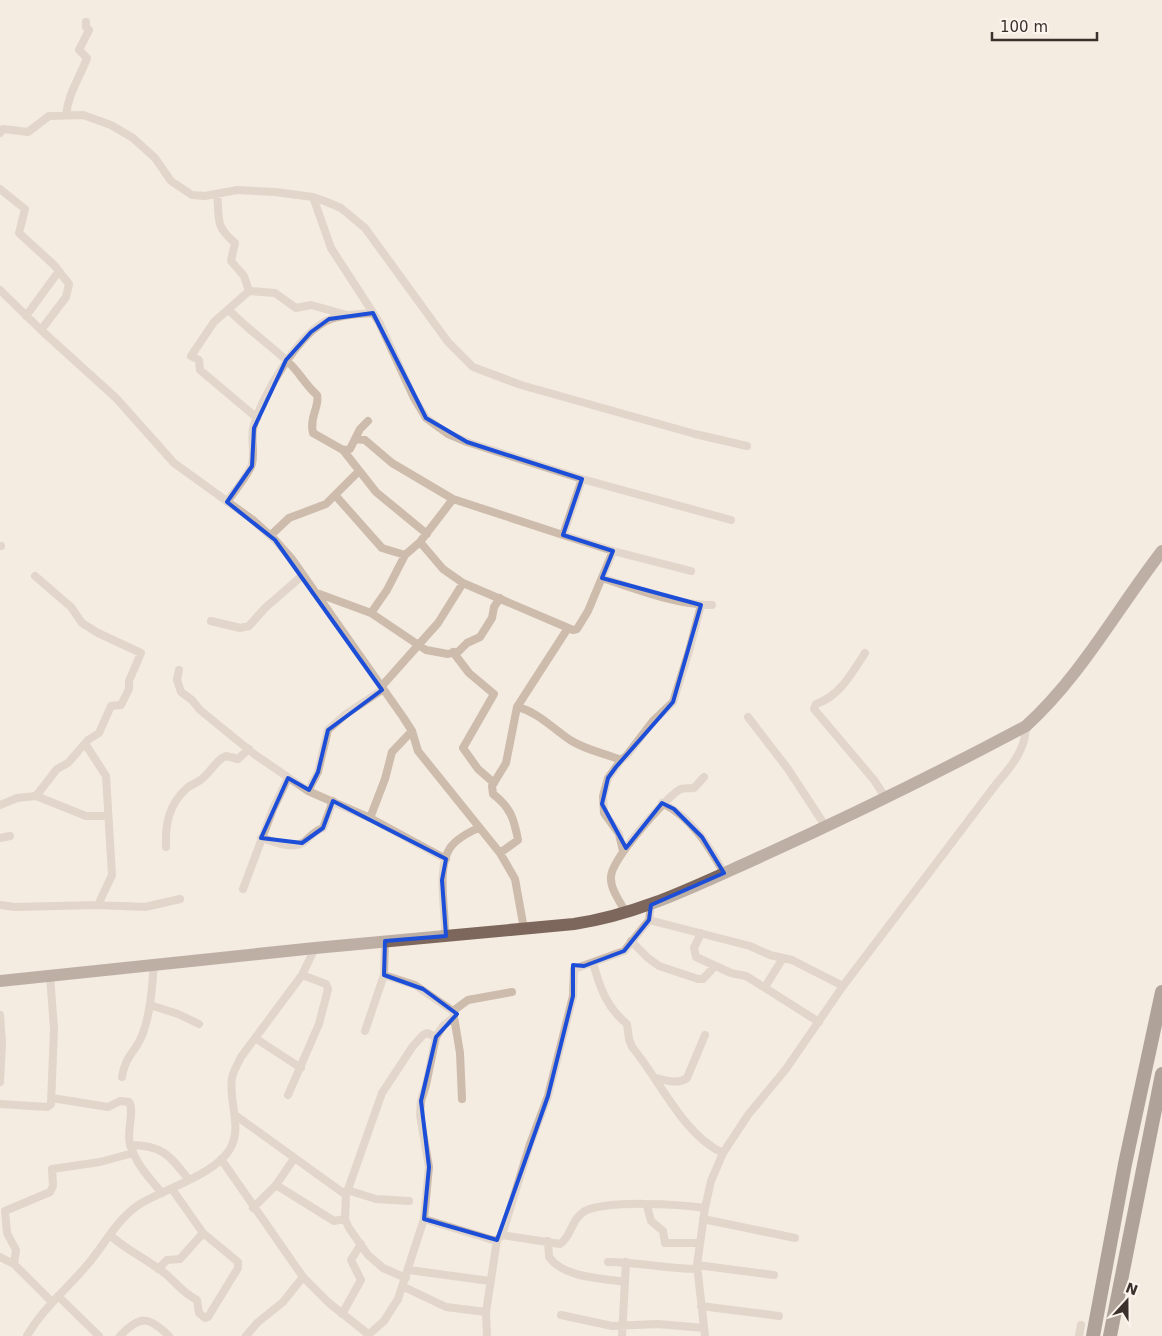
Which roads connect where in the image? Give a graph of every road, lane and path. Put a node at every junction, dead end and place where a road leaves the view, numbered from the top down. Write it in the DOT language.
graph roads {
  1 [pos="86,22"];
  2 [pos="66,114"];
  3 [pos="1,129"];
  4 [pos="0,189"];
  5 [pos="217,194"];
  6 [pos="312,197"];
  7 [pos="59,271"];
  8 [pos="0,290"];
  9 [pos="249,291"];
  10 [pos="229,310"];
  11 [pos="373,313"];
  12 [pos="347,315"];
  13 [pos="26,316"];
  14 [pos="40,330"];
  15 [pos="286,360"];
  16 [pos="257,418"];
  17 [pos="368,421"];
  18 [pos="355,438"];
  19 [pos="747,446"];
  20 [pos="343,450"];
  21 [pos="359,471"];
  22 [pos="582,478"];
  23 [pos="335,495"];
  24 [pos="453,500"];
  25 [pos="227,502"];
  26 [pos="731,520"];
  27 [pos="427,534"];
  28 [pos="563,535"];
  29 [pos="271,536"];
  30 [pos="420,542"];
  31 [pos="612,551"];
  32 [pos="1162,551"];
  33 [pos="405,555"];
  34 [pos="690,571"];
  35 [pos="35,576"];
  36 [pos="303,576"];
  37 [pos="602,578"];
  38 [pos="463,583"];
  39 [pos="314,592"];
  40 [pos="500,598"];
  41 [pos="701,605"];
  42 [pos="712,605"];
  43 [pos="371,613"];
  44 [pos="211,621"];
  45 [pos="568,628"];
  46 [pos="418,644"];
  47 [pos="453,652"];
  48 [pos="865,653"];
  49 [pos="179,670"];
  50 [pos="382,688"];
  51 [pos="517,707"];
  52 [pos="748,718"];
  53 [pos="1026,726"];
  54 [pos="412,731"];
  55 [pos="86,745"];
  56 [pos="249,749"];
  57 [pos="621,760"];
  58 [pos="704,777"];
  59 [pos="288,778"];
  60 [pos="494,784"];
  61 [pos="308,790"];
  62 [pos="36,796"];
  63 [pos="886,798"];
  64 [pos="332,801"];
  65 [pos="662,803"];
  66 [pos="0,805"];
  67 [pos="108,816"];
  68 [pos="370,818"];
  69 [pos="826,826"];
  70 [pos="478,828"];
  71 [pos="10,836"];
  72 [pos="0,838"];
  73 [pos="261,838"];
  74 [pos="166,848"];
  75 [pos="623,851"];
  76 [pos="500,852"];
  77 [pos="446,858"];
  78 [pos="724,873"];
  79 [pos="243,889"];
  80 [pos="180,899"];
  81 [pos="0,905"];
  82 [pos="98,905"];
  83 [pos="651,905"];
  84 [pos="626,913"];
  85 [pos="649,920"];
  86 [pos="524,929"];
  87 [pos="700,933"];
  88 [pos="441,936"];
  89 [pos="385,941"];
  90 [pos="631,941"];
  91 [pos="315,948"];
  92 [pos="783,958"];
  93 [pos="593,963"];
  94 [pos="154,964"];
  95 [pos="714,967"];
  96 [pos="50,975"];
  97 [pos="302,975"];
  98 [pos="384,975"];
  99 [pos="0,981"];
  100 [pos="843,986"];
  101 [pos="765,987"];
  102 [pos="512,992"];
  103 [pos="1162,992"];
  104 [pos="150,1005"];
  105 [pos="454,1014"];
  106 [pos="0,1015"];
  107 [pos="819,1022"];
  108 [pos="199,1024"];
  109 [pos="365,1031"];
  110 [pos="705,1035"];
  111 [pos="436,1037"];
  112 [pos="254,1038"];
  113 [pos="300,1068"];
  114 [pos="1162,1074"];
  115 [pos="122,1077"];
  116 [pos="656,1078"];
  117 [pos="0,1082"];
  118 [pos="288,1095"];
  119 [pos="52,1098"];
  120 [pos="462,1099"];
  121 [pos="0,1104"];
  122 [pos="235,1115"];
  123 [pos="130,1145"];
  124 [pos="133,1153"];
  125 [pos="722,1153"];
  126 [pos="221,1159"];
  127 [pos="293,1160"];
  128 [pos="189,1180"];
  129 [pos="276,1185"];
  130 [pos="172,1189"];
  131 [pos="162,1193"];
  132 [pos="346,1193"];
  133 [pos="408,1201"];
  134 [pos="647,1206"];
  135 [pos="253,1208"];
  136 [pos="705,1208"];
  137 [pos="346,1219"];
  138 [pos="703,1219"];
  139 [pos="424,1220"];
  140 [pos="203,1233"];
  141 [pos="110,1234"];
  142 [pos="499,1238"];
  143 [pos="795,1238"];
  144 [pos="548,1241"];
  145 [pos="699,1243"];
  146 [pos="361,1244"];
  147 [pos="0,1257"];
  148 [pos="608,1262"];
  149 [pos="626,1262"];
  150 [pos="14,1264"];
  151 [pos="697,1267"];
  152 [pos="158,1269"];
  153 [pos="409,1270"];
  154 [pos="774,1276"];
  155 [pos="303,1277"];
  156 [pos="406,1278"];
  157 [pos="490,1281"];
  158 [pos="624,1282"];
  159 [pos="404,1287"];
  160 [pos="58,1296"];
  161 [pos="52,1302"];
  162 [pos="701,1306"];
  163 [pos="486,1312"];
  164 [pos="342,1314"];
  165 [pos="561,1315"];
  166 [pos="779,1316"];
  167 [pos="1081,1325"];
  168 [pos="623,1326"];
  169 [pos="705,1332"];
  170 [pos="370,1333"];
  171 [pos="27,1336"];
  172 [pos="99,1336"];
  173 [pos="120,1336"];
  174 [pos="169,1336"];
  175 [pos="246,1336"];
  176 [pos="382,1336"];
  177 [pos="487,1336"];
  178 [pos="622,1336"];
  179 [pos="1079,1336"];
  180 [pos="1093,1336"];
  181 [pos="1110,1336"];
  1 -- 2 [label="street"];
  2 -- 3 [label="street"];
  2 -- 5 [label="street"];
  4 -- 7 [label="street"];
  5 -- 6 [label="street"];
  5 -- 9 [label="street"];
  6 -- 11 [label="street"];
  6 -- 19 [label="street"];
  7 -- 13 [label="street"];
  7 -- 14 [label="street"];
  8 -- 13 [label="street"];
  9 -- 10 [label="street"];
  9 -- 12 [label="street"];
  10 -- 15 [label="street"];
  10 -- 16 [label="street"];
  11 -- 12 [label="street"];
  11 -- 22 [label="street"];
  12 -- 15 [label="street"];
  13 -- 14 [label="street"];
  14 -- 25 [label="street"];
  15 -- 16 [label="street"];
  15 -- 20 [label="street"];
  16 -- 25 [label="street"];
  17 -- 18 [label="street"];
  18 -- 20 [label="street"];
  18 -- 24 [label="street"];
  20 -- 21 [label="street"];
  21 -- 23 [label="street"];
  21 -- 27 [label="street"];
  22 -- 26 [label="street"];
  22 -- 28 [label="street"];
  23 -- 29 [label="street"];
  23 -- 33 [label="street"];
  24 -- 27 [label="street"];
  24 -- 28 [label="street"];
  25 -- 29 [label="street"];
  27 -- 30 [label="street"];
  28 -- 31 [label="street"];
  29 -- 36 [label="street"];
  30 -- 33 [label="street"];
  30 -- 38 [label="street"];
  31 -- 34 [label="street"];
  31 -- 37 [label="street"];
  32 -- 53 [label="main road"];
  33 -- 43 [label="street"];
  35 -- 55 [label="street"];
  36 -- 39 [label="street"];
  36 -- 44 [label="street"];
  37 -- 41 [label="street"];
  37 -- 45 [label="street"];
  38 -- 40 [label="street"];
  38 -- 46 [label="street"];
  39 -- 43 [label="street"];
  39 -- 50 [label="street"];
  40 -- 45 [label="street"];
  40 -- 47 [label="street"];
  41 -- 42 [label="street"];
  41 -- 57 [label="street"];
  43 -- 46 [label="street"];
  45 -- 51 [label="street"];
  46 -- 47 [label="street"];
  46 -- 50 [label="street"];
  47 -- 60 [label="street"];
  48 -- 63 [label="street"];
  49 -- 56 [label="street"];
  50 -- 54 [label="street"];
  50 -- 61 [label="street"];
  51 -- 57 [label="street"];
  51 -- 60 [label="street"];
  52 -- 69 [label="street"];
  53 -- 63 [label="main road"];
  53 -- 100 [label="street"];
  54 -- 68 [label="street"];
  54 -- 70 [label="street"];
  55 -- 62 [label="street"];
  55 -- 67 [label="street"];
  56 -- 59 [label="street"];
  56 -- 74 [label="street"];
  57 -- 75 [label="street"];
  58 -- 65 [label="street"];
  59 -- 61 [label="street"];
  59 -- 73 [label="street"];
  60 -- 76 [label="street"];
  61 -- 64 [label="street"];
  62 -- 66 [label="street"];
  62 -- 67 [label="street"];
  63 -- 69 [label="main road"];
  64 -- 68 [label="street"];
  64 -- 73 [label="street"];
  65 -- 75 [label="street"];
  65 -- 78 [label="street"];
  67 -- 82 [label="street"];
  68 -- 77 [label="street"];
  69 -- 78 [label="main road"];
  70 -- 76 [label="street"];
  70 -- 77 [label="street"];
  71 -- 72 [label="street"];
  73 -- 79 [label="street"];
  75 -- 84 [label="street"];
  76 -- 86 [label="street"];
  77 -- 88 [label="street"];
  78 -- 83 [label="main road"];
  80 -- 82 [label="street"];
  81 -- 82 [label="street"];
  83 -- 84 [label="main road"];
  83 -- 85 [label="street"];
  84 -- 86 [label="main road"];
  85 -- 87 [label="street"];
  85 -- 90 [label="street"];
  86 -- 88 [label="main road"];
  87 -- 92 [label="street"];
  87 -- 95 [label="street"];
  88 -- 89 [label="main road"];
  89 -- 91 [label="main road"];
  89 -- 98 [label="street"];
  90 -- 93 [label="street"];
  90 -- 95 [label="street"];
  91 -- 94 [label="main road"];
  91 -- 97 [label="street"];
  92 -- 100 [label="street"];
  92 -- 101 [label="street"];
  93 -- 116 [label="street"];
  93 -- 142 [label="street"];
  94 -- 96 [label="main road"];
  94 -- 104 [label="street"];
  95 -- 101 [label="street"];
  96 -- 99 [label="main road"];
  96 -- 119 [label="street"];
  97 -- 112 [label="street"];
  97 -- 113 [label="street"];
  98 -- 105 [label="street"];
  98 -- 109 [label="street"];
  100 -- 107 [label="street"];
  101 -- 107 [label="street"];
  102 -- 105 [label="street"];
  103 -- 180 [label="highway"];
  104 -- 108 [label="street"];
  104 -- 115 [label="street"];
  105 -- 111 [label="street"];
  105 -- 120 [label="street"];
  106 -- 117 [label="street"];
  107 -- 125 [label="street"];
  110 -- 116 [label="street"];
  111 -- 132 [label="street"];
  111 -- 139 [label="street"];
  112 -- 113 [label="street"];
  112 -- 122 [label="street"];
  113 -- 118 [label="street"];
  114 -- 181 [label="highway"];
  116 -- 125 [label="street"];
  119 -- 121 [label="street"];
  119 -- 123 [label="street"];
  122 -- 126 [label="street"];
  122 -- 127 [label="street"];
  123 -- 124 [label="street"];
  123 -- 128 [label="street"];
  124 -- 131 [label="street"];
  124 -- 150 [label="street"];
  125 -- 136 [label="street"];
  126 -- 128 [label="street"];
  126 -- 135 [label="street"];
  127 -- 129 [label="street"];
  127 -- 132 [label="street"];
  128 -- 130 [label="street"];
  129 -- 135 [label="street"];
  129 -- 137 [label="street"];
  130 -- 131 [label="street"];
  130 -- 140 [label="street"];
  131 -- 141 [label="street"];
  132 -- 133 [label="street"];
  132 -- 137 [label="street"];
  134 -- 136 [label="street"];
  134 -- 144 [label="street"];
  134 -- 145 [label="street"];
  135 -- 155 [label="street"];
  136 -- 138 [label="street"];
  137 -- 146 [label="street"];
  138 -- 143 [label="street"];
  138 -- 145 [label="street"];
  139 -- 142 [label="street"];
  139 -- 153 [label="street"];
  140 -- 152 [label="street"];
  140 -- 152 [label="street"];
  141 -- 152 [label="street"];
  141 -- 160 [label="street"];
  142 -- 144 [label="street"];
  142 -- 157 [label="street"];
  144 -- 158 [label="street"];
  145 -- 151 [label="street"];
  146 -- 156 [label="street"];
  146 -- 164 [label="street"];
  147 -- 150 [label="street"];
  148 -- 149 [label="street"];
  149 -- 151 [label="street"];
  149 -- 158 [label="street"];
  150 -- 161 [label="street"];
  151 -- 154 [label="street"];
  151 -- 162 [label="street"];
  153 -- 156 [label="street"];
  153 -- 157 [label="street"];
  155 -- 164 [label="street"];
  155 -- 175 [label="street"];
  156 -- 159 [label="street"];
  157 -- 163 [label="street"];
  158 -- 168 [label="street"];
  159 -- 163 [label="street"];
  159 -- 170 [label="street"];
  160 -- 161 [label="street"];
  160 -- 172 [label="street"];
  161 -- 171 [label="street"];
  162 -- 166 [label="street"];
  162 -- 169 [label="street"];
  163 -- 177 [label="street"];
  164 -- 170 [label="street"];
  165 -- 168 [label="street"];
  167 -- 179 [label="street"];
  168 -- 169 [label="street"];
  168 -- 178 [label="street"];
  170 -- 176 [label="street"];
  173 -- 174 [label="street"];
}
